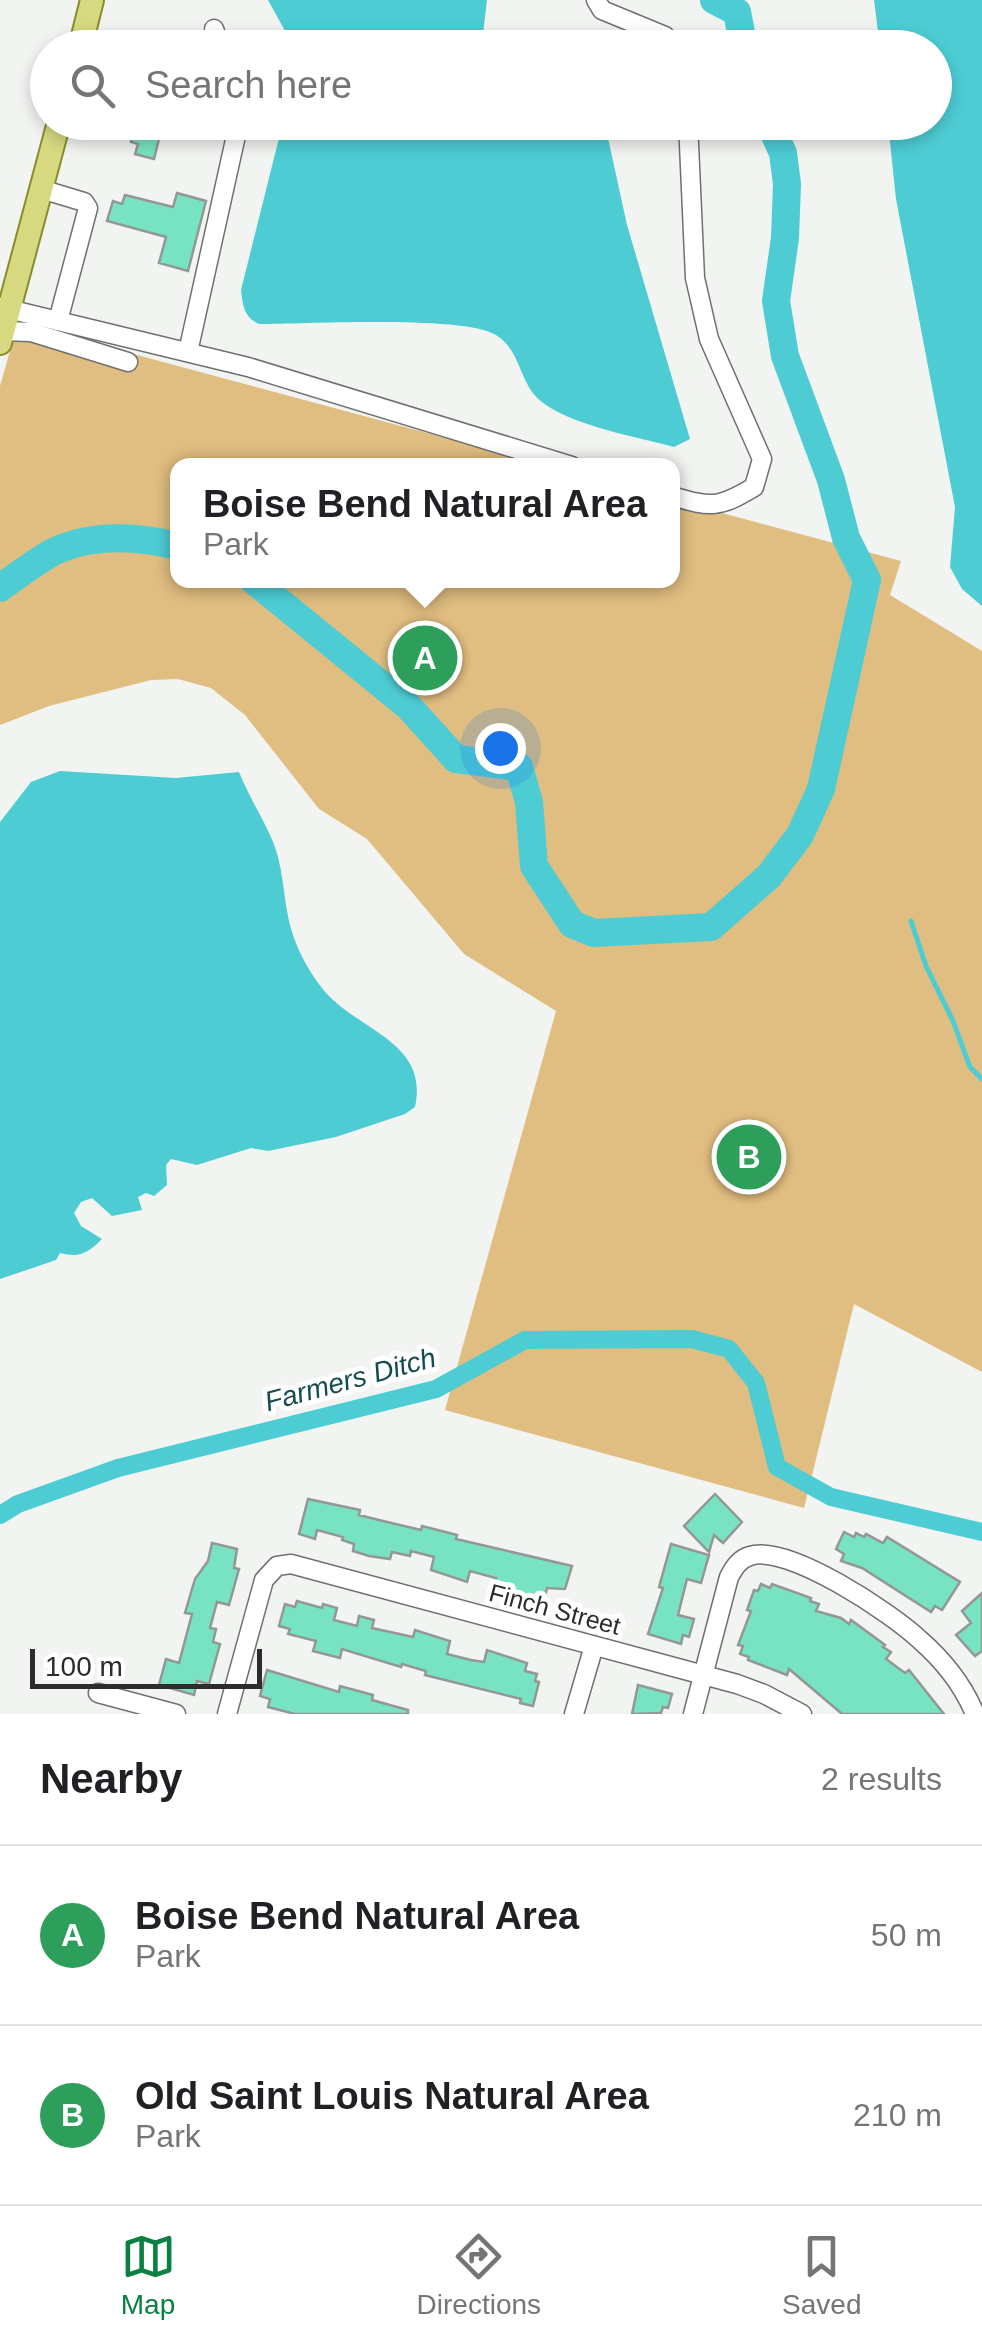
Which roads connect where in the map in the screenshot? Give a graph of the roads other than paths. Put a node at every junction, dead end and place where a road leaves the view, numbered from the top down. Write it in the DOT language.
graph roads {
  1 [pos="92,0"];
  2 [pos="596,0"];
  3 [pos="84,30"];
  4 [pos="650,30"];
  5 [pos="55,140"];
  6 [pos="236,140"];
  7 [pos="689,140"];
  8 [pos="42,189"];
  9 [pos="58,321"];
  10 [pos="3,323"];
  11 [pos="188,352"];
  12 [pos="128,362"];
  13 [pos="546,458"];
  14 [pos="680,498"];
  15 [pos="594,1646"];
  16 [pos="704,1676"];
  17 [pos="98,1693"];
  18 [pos="176,1714"];
  19 [pos="228,1714"];
  20 [pos="574,1714"];
  21 [pos="693,1714"];
  22 [pos="802,1714"];
  23 [pos="975,1714"];
  1 -- 3 [label="main road"];
  2 -- 4 [label="street"];
  5 -- 8 [label="main road"];
  6 -- 11 [label="street"];
  7 -- 14 [label="street"];
  8 -- 9 [label="street"];
  8 -- 10 [label="main road"];
  9 -- 10 [label="street"];
  9 -- 11 [label="street"];
  10 -- 12 [label="street"];
  11 -- 13 [label="street"];
  15 -- 16 [label="street, Finch Street"];
  15 -- 19 [label="street, Finch Street"];
  15 -- 20 [label="street"];
  16 -- 21 [label="street"];
  16 -- 22 [label="street, Finch Street"];
  16 -- 23 [label="street"];
  17 -- 18 [label="street"];
}
